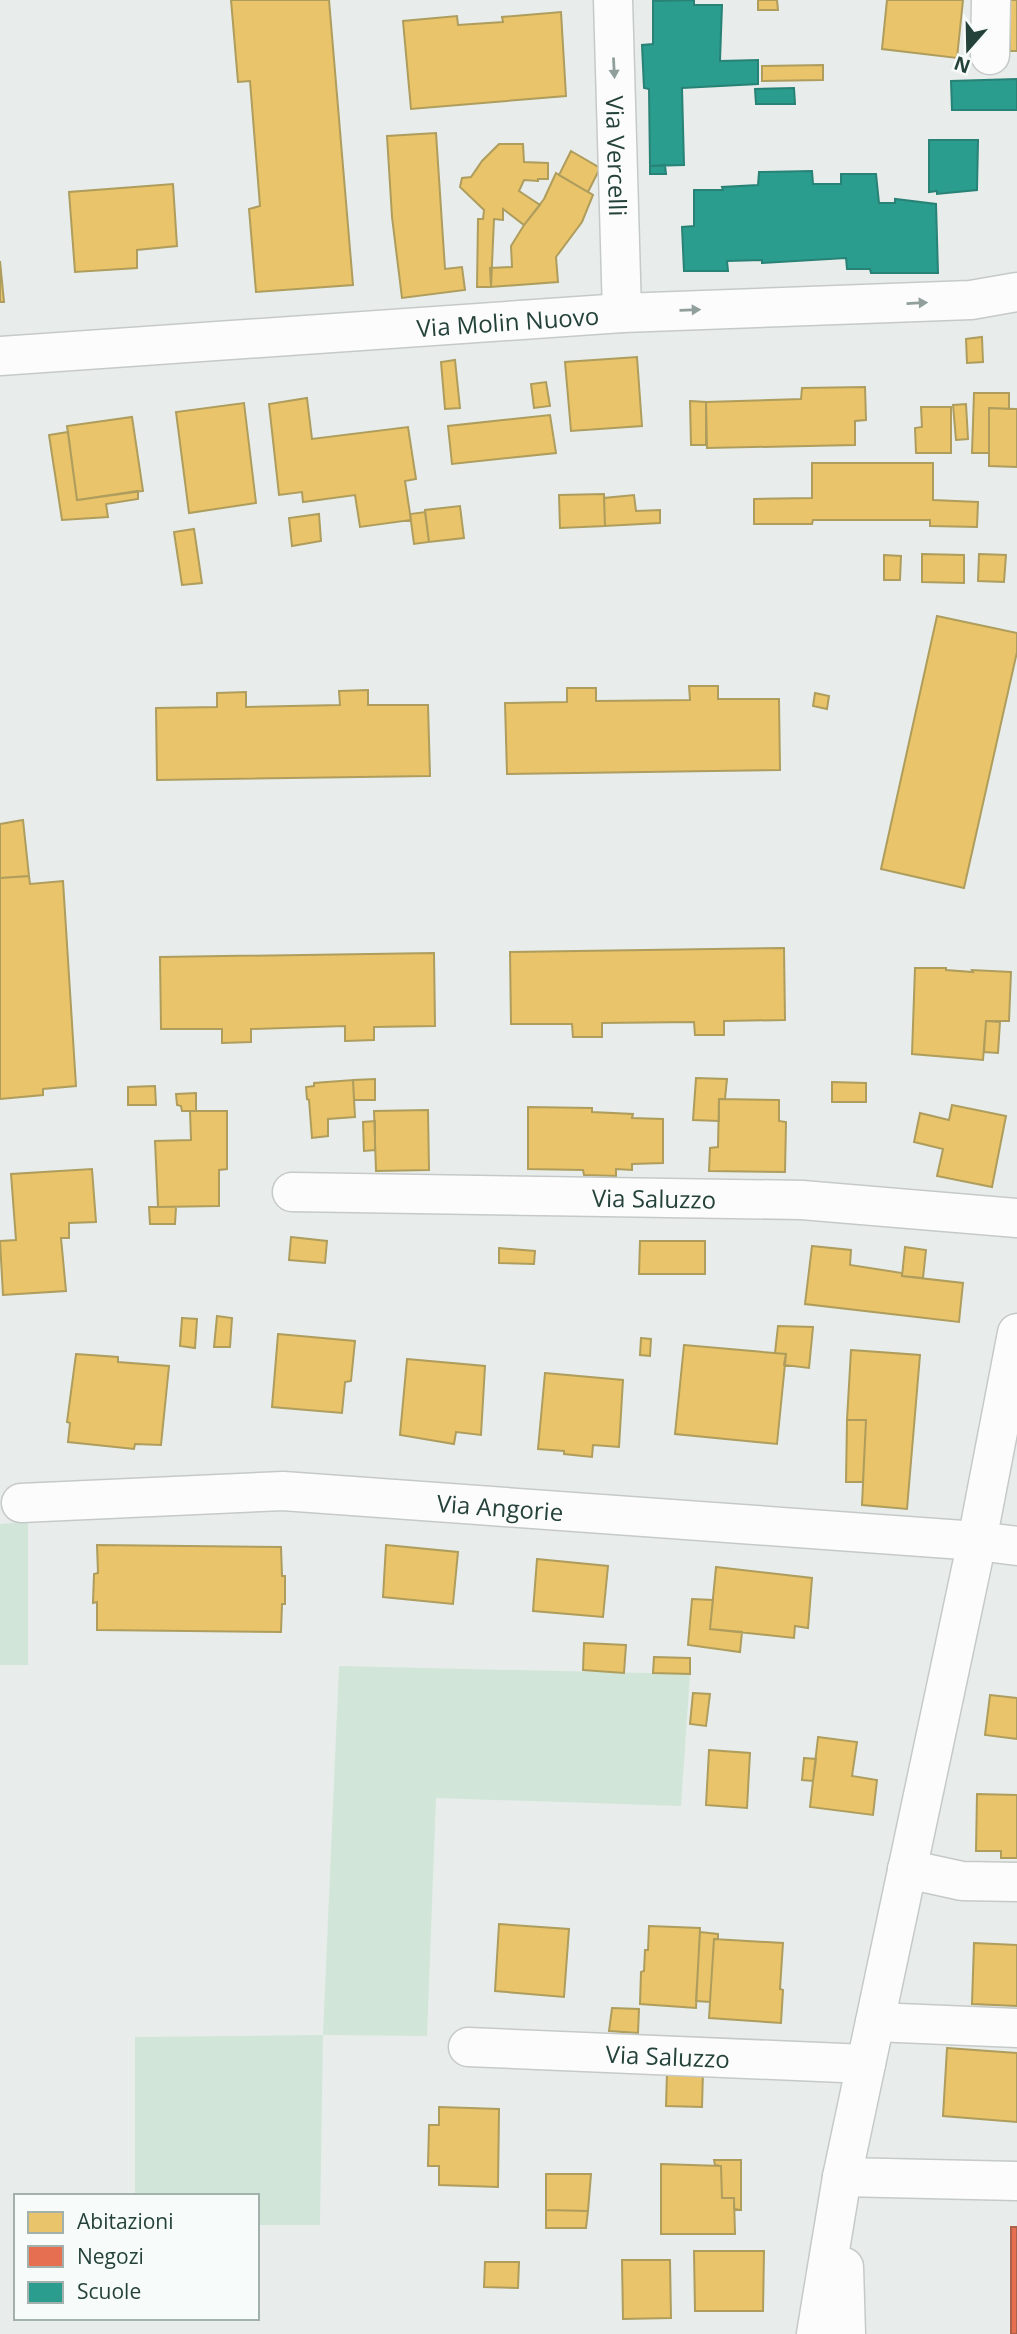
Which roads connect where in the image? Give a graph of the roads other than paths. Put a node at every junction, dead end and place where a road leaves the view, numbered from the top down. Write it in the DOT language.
graph roads {
  1 [pos="613,0"];
  2 [pos="991,0"];
  3 [pos="990,55"];
  4 [pos="1017,292"];
  5 [pos="622,313"];
  6 [pos="0,356"];
  7 [pos="292,1192"];
  8 [pos="1017,1218"];
  9 [pos="1017,1333"];
  10 [pos="21,1503"];
  11 [pos="977,1541"];
  12 [pos="1017,1546"];
  13 [pos="907,1869"];
  14 [pos="1017,1882"];
  15 [pos="875,2022"];
  16 [pos="1017,2028"];
  17 [pos="468,2047"];
  18 [pos="866,2064"];
  19 [pos="842,2177"];
  20 [pos="1017,2181"];
  21 [pos="816,2334"];
  22 [pos="846,2334"];
  1 -- 5 [label="street, Via Vercelli, one-way"];
  2 -- 3 [label="street"];
  5 -- 4 [label="street, Via Molin Nuovo, one-way"];
  5 -- 6 [label="street, Via Molin Nuovo"];
  7 -- 8 [label="street, Via Saluzzo"];
  9 -- 11 [label="street"];
  10 -- 11 [label="street, Via Angorie"];
  11 -- 12 [label="street"];
  11 -- 13 [label="street"];
  13 -- 14 [label="street"];
  13 -- 15 [label="street"];
  15 -- 16 [label="street"];
  15 -- 18 [label="street"];
  17 -- 18 [label="street, Via Saluzzo"];
  18 -- 19 [label="street"];
  19 -- 20 [label="street"];
  19 -- 21 [label="street"];
  19 -- 22 [label="street"];
}
